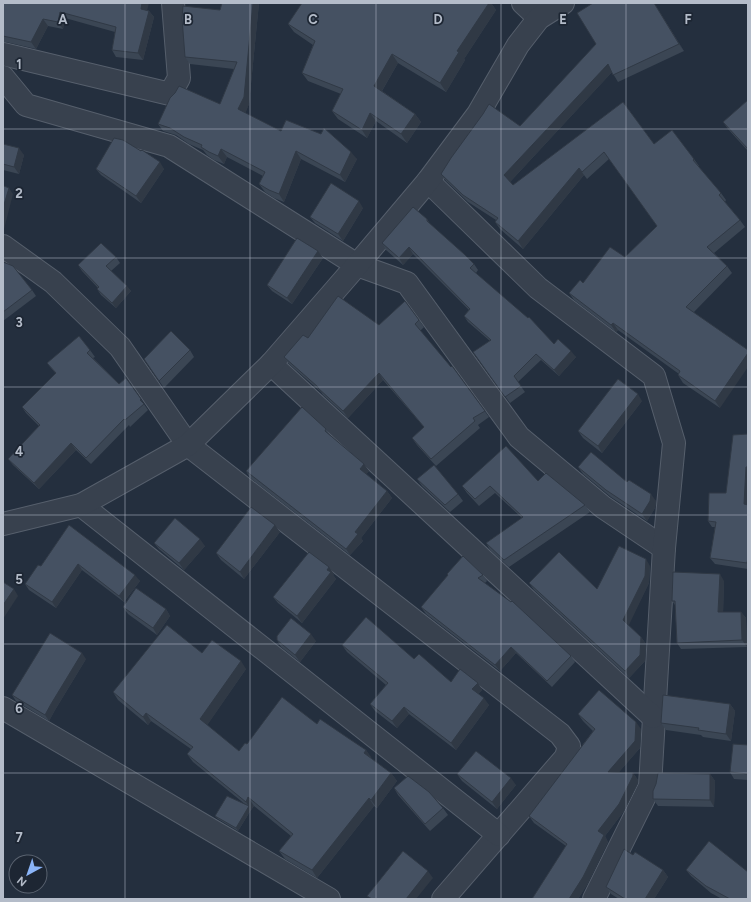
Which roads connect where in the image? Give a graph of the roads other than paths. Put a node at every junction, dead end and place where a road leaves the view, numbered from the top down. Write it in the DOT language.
graph roads {
  1 [pos="174,3"];
  2 [pos="523,3"];
  3 [pos="563,3"];
  4 [pos="539,18"];
  5 [pos="3,54"];
  6 [pos="3,77"];
  7 [pos="428,181"];
  8 [pos="3,246"];
  9 [pos="357,265"];
  10 [pos="272,364"];
  11 [pos="188,445"];
  12 [pos="81,505"];
  13 [pos="3,524"];
  14 [pos="664,548"];
  15 [pos="3,708"];
  16 [pos="653,717"];
  17 [pos="499,835"];
  18 [pos="329,899"];
  19 [pos="443,899"];
  20 [pos="594,899"];
  1 -- 5 [label="street"];
  2 -- 4 [label="street"];
  3 -- 4 [label="street"];
  4 -- 7 [label="street"];
  6 -- 9 [label="street"];
  7 -- 9 [label="street"];
  7 -- 14 [label="street"];
  8 -- 11 [label="street"];
  9 -- 10 [label="street"];
  9 -- 14 [label="street"];
  10 -- 11 [label="street"];
  10 -- 16 [label="street"];
  11 -- 12 [label="street"];
  11 -- 17 [label="street"];
  12 -- 13 [label="street"];
  12 -- 17 [label="street"];
  14 -- 16 [label="street"];
  15 -- 18 [label="street"];
  16 -- 20 [label="street"];
  17 -- 19 [label="street"];
}
